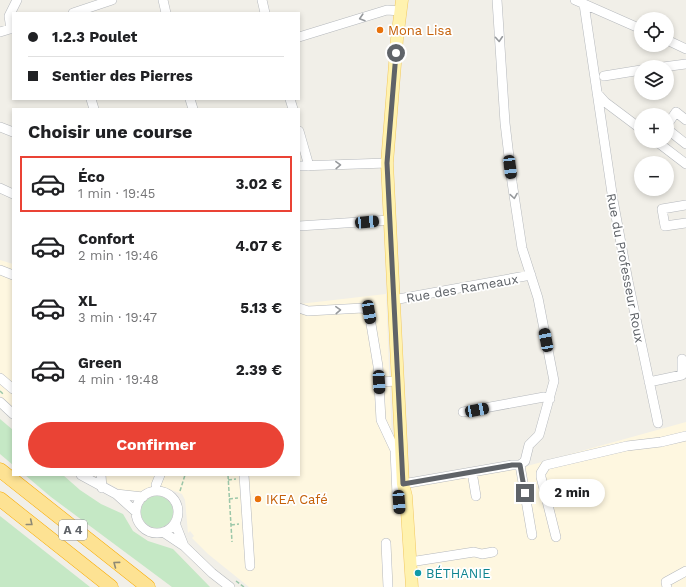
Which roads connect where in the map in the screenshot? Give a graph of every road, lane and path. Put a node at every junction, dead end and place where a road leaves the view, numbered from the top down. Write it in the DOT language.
graph roads {
  1 [pos="17,0"];
  2 [pos="112,0"];
  3 [pos="163,0"];
  4 [pos="262,0"];
  5 [pos="497,0"];
  6 [pos="578,1"];
  7 [pos="401,5"];
  8 [pos="76,12"];
  9 [pos="166,12"];
  10 [pos="265,12"];
  11 [pos="634,26"];
  12 [pos="12,28"];
  13 [pos="0,32"];
  14 [pos="300,37"];
  15 [pos="674,43"];
  16 [pos="686,49"];
  17 [pos="686,64"];
  18 [pos="674,66"];
  19 [pos="634,71"];
  20 [pos="604,76"];
  21 [pos="595,80"];
  22 [pos="597,93"];
  23 [pos="606,99"];
  24 [pos="600,112"];
  25 [pos="674,115"];
  26 [pos="686,120"];
  27 [pos="634,123"];
  28 [pos="0,127"];
  29 [pos="12,132"];
  30 [pos="300,134"];
  31 [pos="674,135"];
  32 [pos="686,144"];
  33 [pos="665,148"];
  34 [pos="387,163"];
  35 [pos="686,164"];
  36 [pos="300,166"];
  37 [pos="309,166"];
  38 [pos="0,188"];
  39 [pos="12,194"];
  40 [pos="686,205"];
  41 [pos="390,220"];
  42 [pos="686,223"];
  43 [pos="300,226"];
  44 [pos="0,270"];
  45 [pos="12,275"];
  46 [pos="531,275"];
  47 [pos="394,300"];
  48 [pos="300,308"];
  49 [pos="682,358"];
  50 [pos="0,378"];
  51 [pos="398,381"];
  52 [pos="379,382"];
  53 [pos="649,382"];
  54 [pos="12,388"];
  55 [pos="550,399"];
  56 [pos="0,402"];
  57 [pos="463,412"];
  58 [pos="12,413"];
  59 [pos="658,423"];
  60 [pos="686,436"];
  61 [pos="520,465"];
  62 [pos="0,470"];
  63 [pos="472,472"];
  64 [pos="83,476"];
  65 [pos="101,476"];
  66 [pos="160,476"];
  67 [pos="185,476"];
  68 [pos="228,476"];
  69 [pos="242,477"];
  70 [pos="228,480"];
  71 [pos="403,484"];
  72 [pos="156,485"];
  73 [pos="102,488"];
  74 [pos="180,491"];
  75 [pos="116,494"];
  76 [pos="476,496"];
  77 [pos="143,497"];
  78 [pos="241,498"];
  79 [pos="0,499"];
  80 [pos="230,499"];
  81 [pos="399,502"];
  82 [pos="136,512"];
  83 [pos="175,523"];
  84 [pos="163,532"];
  85 [pos="532,535"];
  86 [pos="556,537"];
  87 [pos="232,542"];
  88 [pos="386,543"];
  89 [pos="184,546"];
  90 [pos="493,552"];
  91 [pos="410,562"];
  92 [pos="250,566"];
  93 [pos="686,571"];
  94 [pos="667,584"];
  95 [pos="111,587"];
  96 [pos="148,587"];
  97 [pos="230,587"];
  98 [pos="388,587"];
  99 [pos="405,587"];
  100 [pos="412,587"];
  1 -- 12 [label="street"];
  2 -- 8 [label="street"];
  3 -- 9 [label="street"];
  4 -- 10 [label="street"];
  5 -- 46 [label="street, one-way"];
  6 -- 11 [label="street"];
  6 -- 21 [label="street, Rue du Professeur Roux"];
  7 -- 14 [label="street, one-way"];
  7 -- 34 [label="main road"];
  12 -- 13 [label="street"];
  15 -- 16 [label="street"];
  17 -- 18 [label="street"];
  19 -- 20 [label="street"];
  21 -- 22 [label="street, Rue du Professeur Roux"];
  21 -- 23 [label="street"];
  22 -- 23 [label="street"];
  22 -- 24 [label="street, Rue du Professeur Roux"];
  23 -- 24 [label="street"];
  23 -- 27 [label="street"];
  24 -- 53 [label="street, Rue du Professeur Roux"];
  25 -- 26 [label="street"];
  28 -- 29 [label="street"];
  30 -- 37 [label="street"];
  31 -- 32 [label="street"];
  33 -- 35 [label="street"];
  37 -- 34 [label="street, one-way"];
  34 -- 41 [label="main road"];
  36 -- 37 [label="street"];
  38 -- 39 [label="street"];
  40 -- 42 [label="street"];
  41 -- 43 [label="street"];
  41 -- 47 [label="main road"];
  44 -- 45 [label="street"];
  46 -- 47 [label="street, Rue des Rameaux"];
  46 -- 55 [label="street"];
  47 -- 51 [label="main road"];
  48 -- 52 [label="street, one-way"];
  49 -- 53 [label="street"];
  50 -- 54 [label="street"];
  51 -- 52 [label="street"];
  51 -- 71 [label="main road"];
  52 -- 81 [label="street"];
  53 -- 59 [label="street, Rue du Professeur Roux"];
  55 -- 57 [label="street"];
  55 -- 61 [label="street"];
  56 -- 58 [label="street"];
  60 -- 86 [label="street"];
  61 -- 63 [label="street"];
  61 -- 85 [label="street"];
  96 -- 62 [label="highway, A 4, one-way"];
  63 -- 71 [label="street"];
  63 -- 76 [label="street"];
  64 -- 73 [label="street"];
  65 -- 73 [label="street"];
  66 -- 72 [label="street"];
  67 -- 74 [label="path"];
  68 -- 70 [label="path"];
  69 -- 70 [label="path"];
  69 -- 92 [label="street"];
  70 -- 80 [label="path"];
  71 -- 81 [label="main road"];
  71 -- 91 [label="main road"];
  73 -- 75 [label="street"];
  75 -- 77 [label="street"];
  75 -- 82 [label="street"];
  77 -- 82 [label="street"];
  77 -- 83 [label="street"];
  78 -- 80 [label="path"];
  79 -- 95 [label="highway, A 4, one-way"];
  80 -- 87 [label="path"];
  81 -- 99 [label="main road"];
  82 -- 84 [label="street"];
  83 -- 84 [label="street"];
  83 -- 89 [label="street"];
  84 -- 89 [label="street"];
  88 -- 98 [label="street"];
  89 -- 97 [label="street"];
  90 -- 91 [label="street"];
  91 -- 100 [label="main road"];
  93 -- 94 [label="street"];
}
